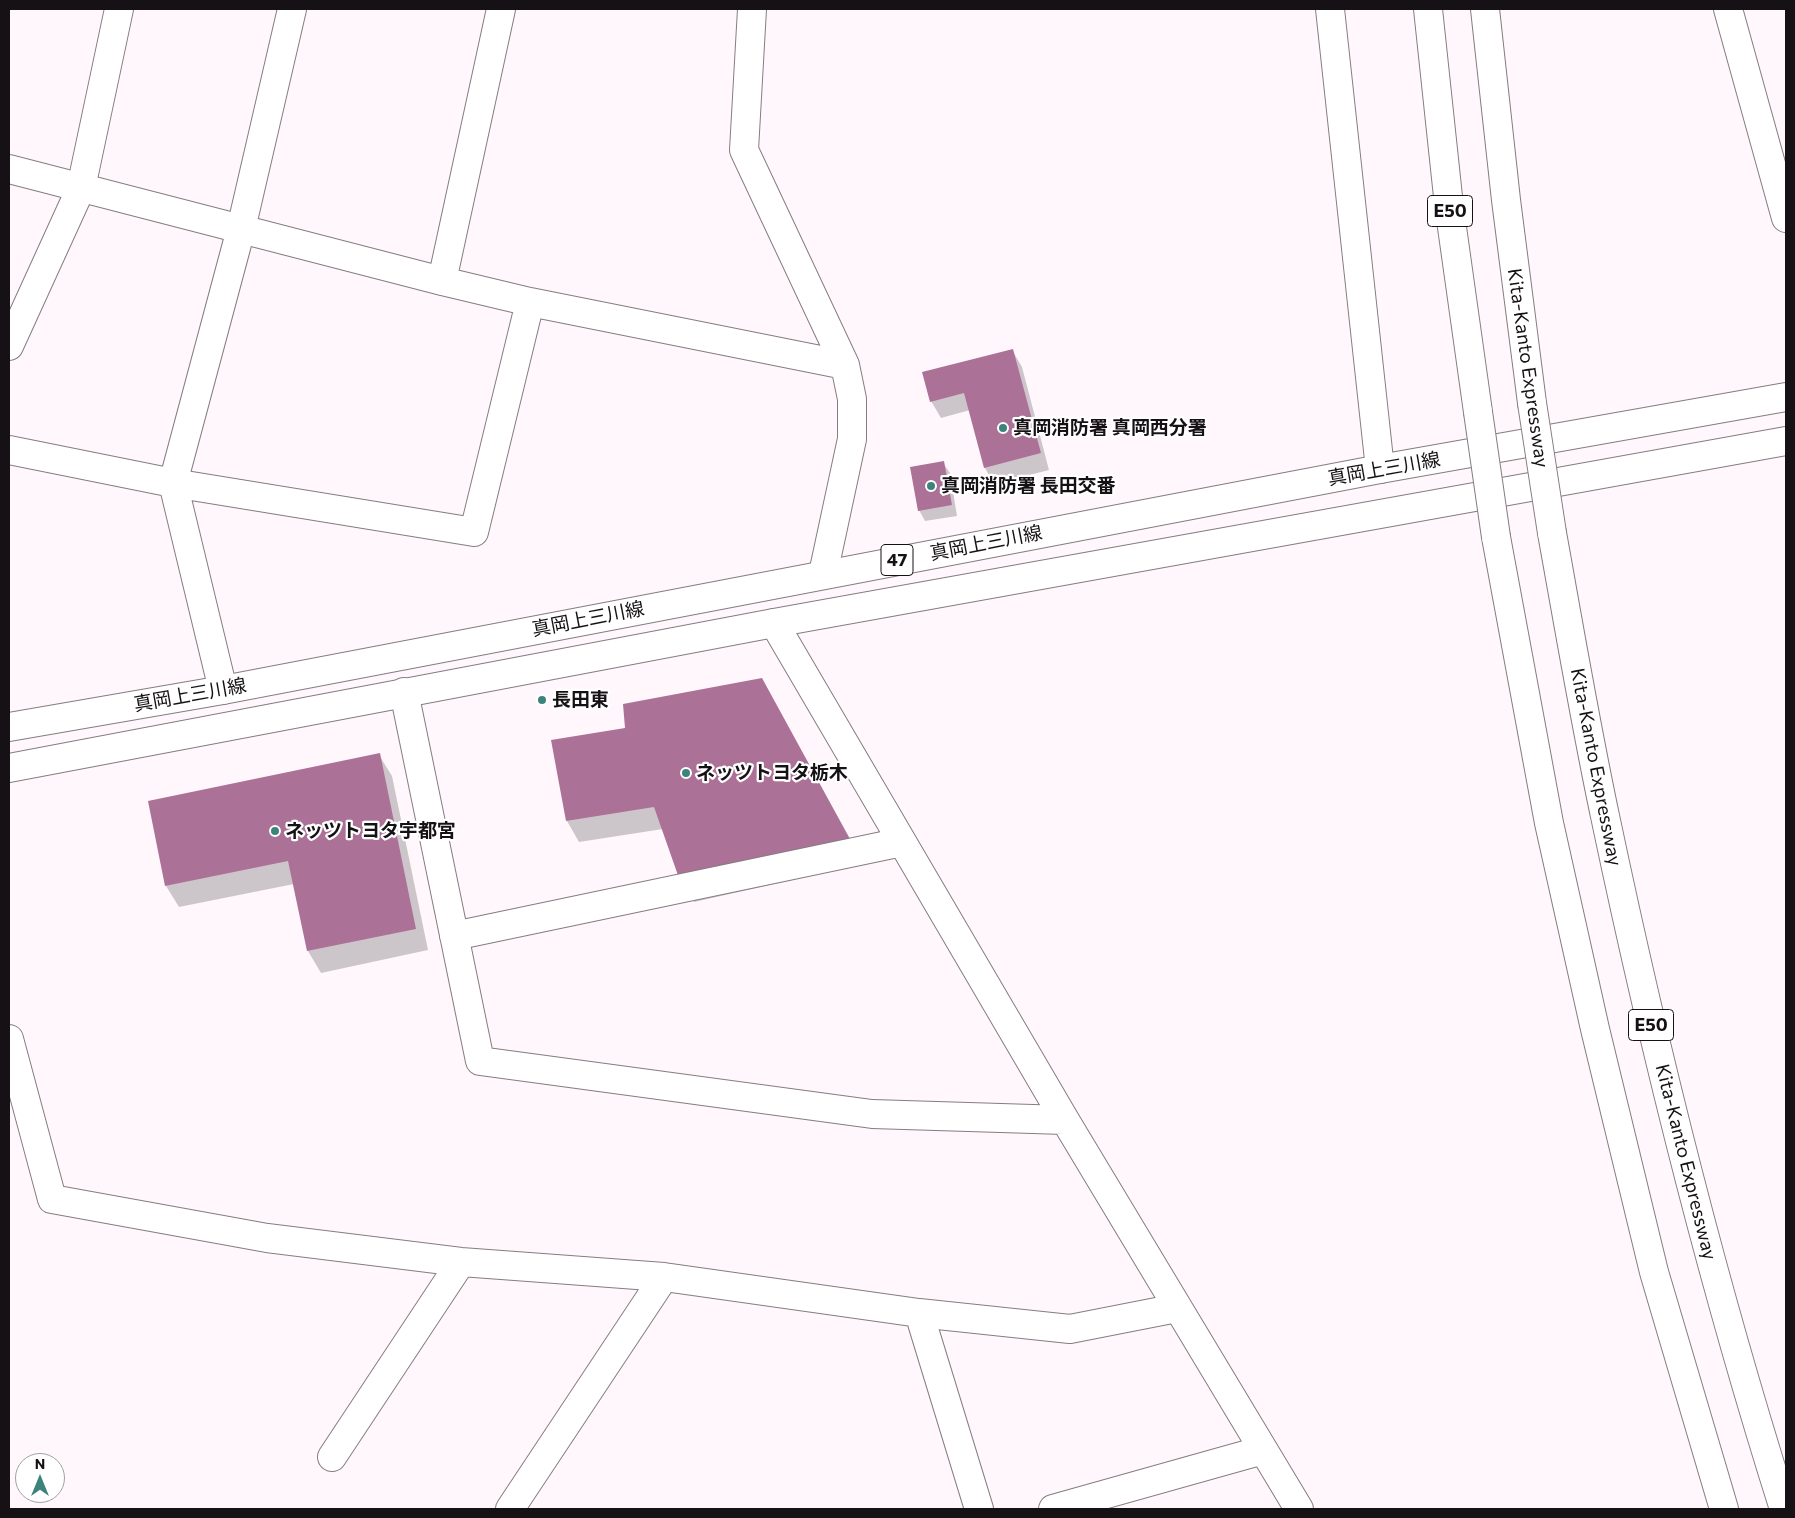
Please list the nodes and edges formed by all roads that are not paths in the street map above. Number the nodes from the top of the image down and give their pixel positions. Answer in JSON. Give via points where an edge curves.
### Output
{"nodes":[{"id":1,"x":119,"y":9,"type":"edge"},
{"id":2,"x":292,"y":9,"type":"edge"},
{"id":3,"x":501,"y":9,"type":"edge"},
{"id":4,"x":752,"y":9,"type":"edge"},
{"id":5,"x":1330,"y":9,"type":"edge"},
{"id":6,"x":1428,"y":9,"type":"edge"},
{"id":7,"x":1485,"y":9,"type":"edge"},
{"id":8,"x":1728,"y":9,"type":"edge"},
{"id":9,"x":9,"y":169,"type":"edge"},
{"id":10,"x":81,"y":188,"type":"junction"},
{"id":11,"x":1786,"y":218,"type":"edge"},
{"id":12,"x":241,"y":229,"type":"junction"},
{"id":13,"x":442,"y":281,"type":"junction"},
{"id":14,"x":530,"y":302,"type":"junction"},
{"id":15,"x":9,"y":346,"type":"edge"},
{"id":16,"x":845,"y":365,"type":"junction"},
{"id":17,"x":1786,"y":396,"type":"edge"},
{"id":18,"x":1786,"y":441,"type":"edge"},
{"id":19,"x":9,"y":450,"type":"edge"},
{"id":20,"x":1380,"y":469,"type":"junction"},
{"id":21,"x":173,"y":483,"type":"junction"},
{"id":22,"x":823,"y":574,"type":"junction"},
{"id":23,"x":774,"y":623,"type":"junction"},
{"id":24,"x":223,"y":690,"type":"junction"},
{"id":25,"x":404,"y":692,"type":"junction"},
{"id":26,"x":9,"y":727,"type":"edge"},
{"id":27,"x":9,"y":768,"type":"edge"},
{"id":28,"x":902,"y":842,"type":"junction"},
{"id":29,"x":454,"y":936,"type":"junction"},
{"id":30,"x":9,"y":1039,"type":"edge"},
{"id":31,"x":1065,"y":1120,"type":"junction"},
{"id":32,"x":461,"y":1262,"type":"junction"},
{"id":33,"x":664,"y":1277,"type":"junction"},
{"id":34,"x":1177,"y":1308,"type":"junction"},
{"id":35,"x":919,"y":1313,"type":"junction"},
{"id":36,"x":1263,"y":1450,"type":"junction"},
{"id":37,"x":332,"y":1457,"type":"dead end"},
{"id":38,"x":510,"y":1509,"type":"edge"},
{"id":39,"x":979,"y":1509,"type":"edge"},
{"id":40,"x":1053,"y":1509,"type":"edge"},
{"id":41,"x":1299,"y":1509,"type":"edge"},
{"id":42,"x":1724,"y":1509,"type":"edge"},
{"id":43,"x":1784,"y":1509,"type":"edge"}],
"edges":[{"from":1,"to":10,"type":"main road"},
{"from":2,"to":12,"type":"main road"},
{"from":3,"to":13,"type":"main road"},
{"from":4,"to":16,"type":"main road","via":[[744,150]]},
{"from":5,"to":20,"type":"main road"},
{"from":6,"to":42,"type":"main road","number":"E50","bridge":true,"via":[[1449,206],[1496,537],[1549,823],[1654,1272]]},
{"from":7,"to":43,"type":"main road","name":"Kita-Kanto Expressway","number":"E50","bridge":true,"via":[[1532,403],[1552,533],[1604,814],[1711,1265]]},
{"from":8,"to":11,"type":"main road"},
{"from":9,"to":10,"type":"main road"},
{"from":10,"to":12,"type":"main road"},
{"from":10,"to":15,"type":"main road"},
{"from":12,"to":13,"type":"main road"},
{"from":12,"to":21,"type":"main road"},
{"from":13,"to":14,"type":"main road"},
{"from":14,"to":16,"type":"main road"},
{"from":14,"to":21,"type":"main road","via":[[474,532]]},
{"from":16,"to":22,"type":"main road","via":[[852,399],[852,439]]},
{"from":17,"to":20,"type":"main road","name":"真岡上三川線","number":"47"},
{"from":18,"to":23,"type":"main road","name":"真岡上三川線","number":"47"},
{"from":19,"to":21,"type":"main road"},
{"from":20,"to":22,"type":"main road","name":"真岡上三川線","number":"47"},
{"from":21,"to":24,"type":"main road"},
{"from":22,"to":24,"type":"main road","name":"真岡上三川線","number":"47"},
{"from":23,"to":25,"type":"main road","name":"真岡上三川線","number":"47"},
{"from":23,"to":28,"type":"main road"},
{"from":24,"to":26,"type":"main road","name":"真岡上三川線","number":"47"},
{"from":25,"to":27,"type":"main road","name":"真岡上三川線","number":"47"},
{"from":25,"to":29,"type":"main road"},
{"from":28,"to":29,"type":"main road"},
{"from":28,"to":31,"type":"main road"},
{"from":29,"to":31,"type":"main road","via":[[480,1061],[872,1114]]},
{"from":30,"to":32,"type":"main road","via":[[52,1199],[267,1238]]},
{"from":31,"to":34,"type":"main road"},
{"from":32,"to":33,"type":"main road"},
{"from":32,"to":37,"type":"main road"},
{"from":33,"to":35,"type":"main road"},
{"from":33,"to":38,"type":"main road"},
{"from":34,"to":35,"type":"main road","via":[[1070,1329]]},
{"from":34,"to":36,"type":"main road"},
{"from":35,"to":39,"type":"main road"},
{"from":36,"to":40,"type":"main road"},
{"from":36,"to":41,"type":"main road"}]}
